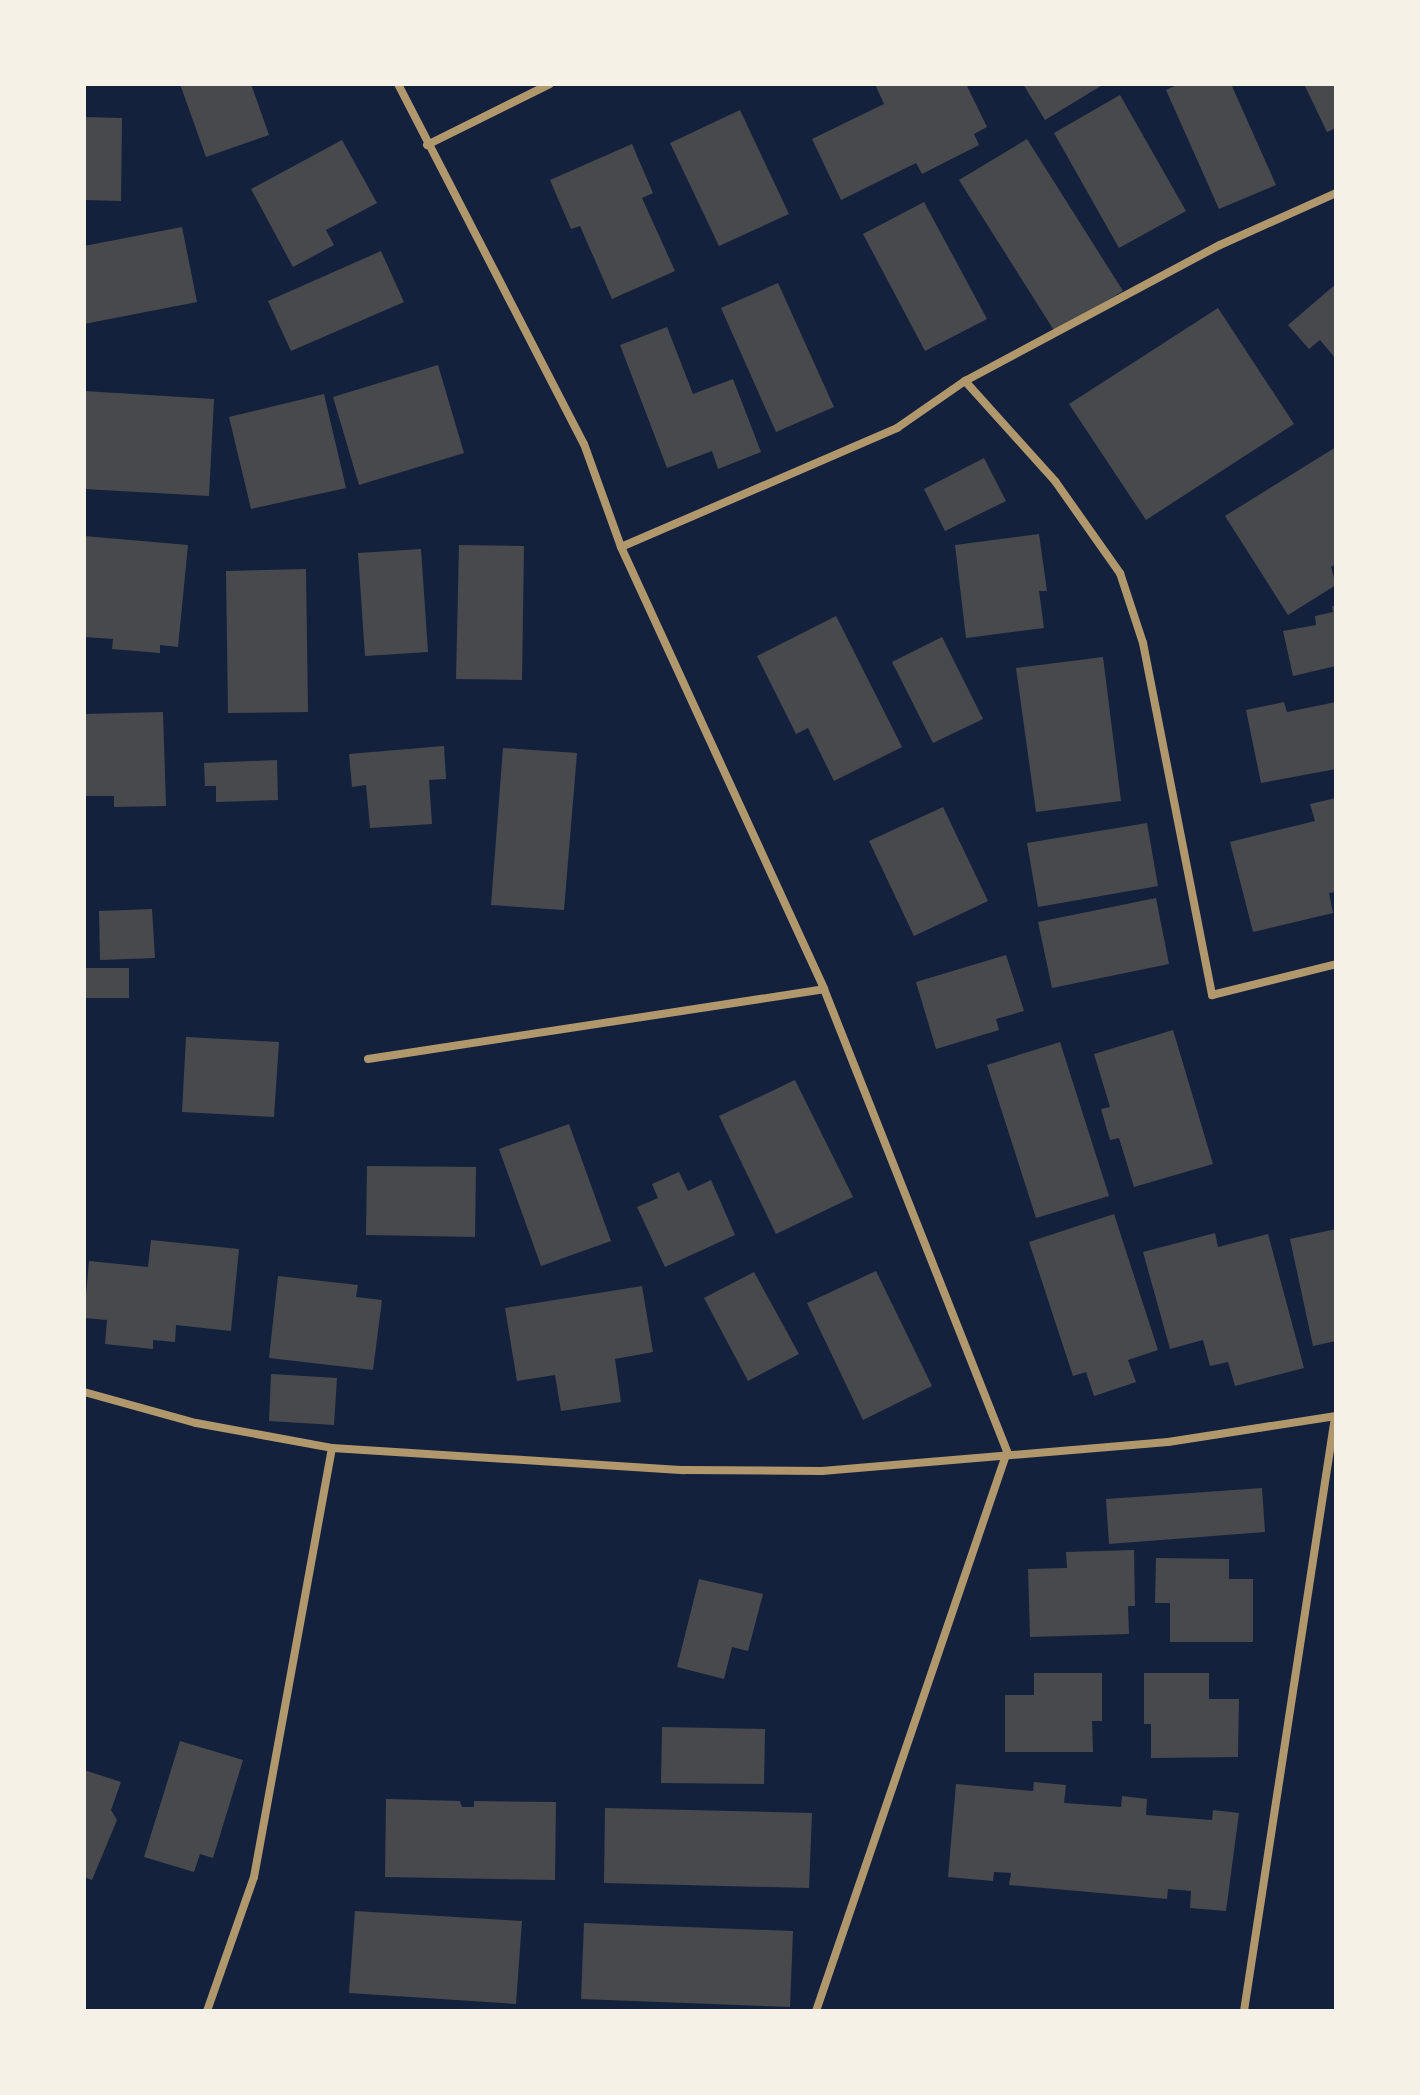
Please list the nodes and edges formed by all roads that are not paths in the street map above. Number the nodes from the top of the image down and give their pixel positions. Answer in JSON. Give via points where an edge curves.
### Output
{"nodes":[{"id":1,"x":398,"y":84,"type":"edge"},
{"id":2,"x":550,"y":84,"type":"edge"},
{"id":3,"x":427,"y":145,"type":"junction"},
{"id":4,"x":1336,"y":193,"type":"edge"},
{"id":5,"x":965,"y":381,"type":"junction"},
{"id":6,"x":621,"y":547,"type":"junction"},
{"id":7,"x":1336,"y":964,"type":"edge"},
{"id":8,"x":824,"y":989,"type":"junction"},
{"id":9,"x":368,"y":1059,"type":"dead end"},
{"id":10,"x":84,"y":1392,"type":"edge"},
{"id":11,"x":1335,"y":1416,"type":"edge"},
{"id":12,"x":332,"y":1448,"type":"junction"},
{"id":13,"x":1007,"y":1452,"type":"junction"},
{"id":14,"x":207,"y":2011,"type":"edge"},
{"id":15,"x":816,"y":2011,"type":"edge"},
{"id":16,"x":1244,"y":2011,"type":"edge"}],
"edges":[{"from":1,"to":3,"type":"street"},
{"from":2,"to":3,"type":"street"},
{"from":3,"to":6,"type":"street","via":[[584,444]]},
{"from":4,"to":5,"type":"street","via":[[1220,245]]},
{"from":5,"to":6,"type":"street","via":[[897,428]]},
{"from":5,"to":7,"type":"street","via":[[1055,481],[1120,573],[1143,643],[1212,995]]},
{"from":6,"to":8,"type":"street"},
{"from":8,"to":9,"type":"street"},
{"from":8,"to":13,"type":"street"},
{"from":10,"to":12,"type":"street","via":[[196,1423]]},
{"from":11,"to":13,"type":"street","via":[[1168,1442]]},
{"from":11,"to":16,"type":"street"},
{"from":12,"to":13,"type":"street","via":[[745,1471],[822,1471]]},
{"from":12,"to":14,"type":"street","via":[[254,1877]]},
{"from":13,"to":15,"type":"street"}]}
